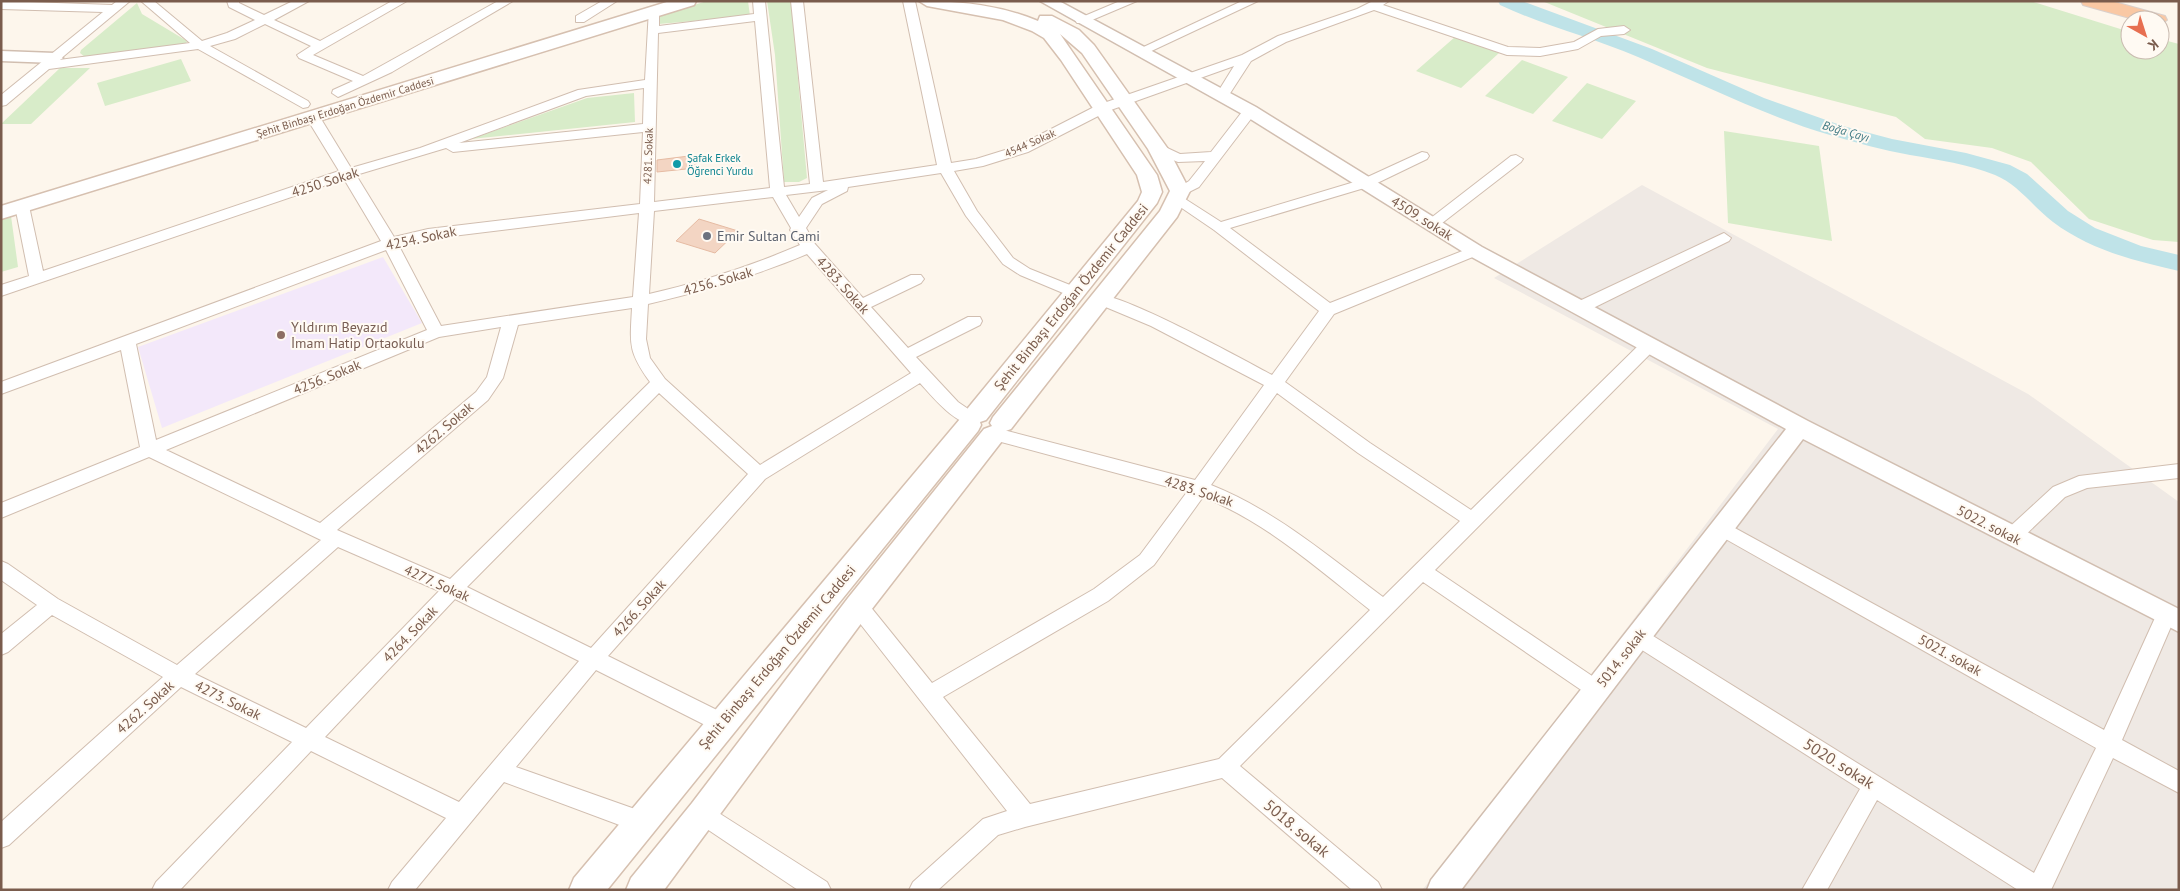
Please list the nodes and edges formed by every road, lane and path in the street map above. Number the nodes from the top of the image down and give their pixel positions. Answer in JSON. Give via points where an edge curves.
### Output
{"nodes":[{"id":1,"x":147,"y":1,"type":"edge"},
{"id":2,"x":233,"y":1,"type":"edge"},
{"id":3,"x":303,"y":1,"type":"edge"},
{"id":4,"x":401,"y":1,"type":"edge"},
{"id":5,"x":507,"y":1,"type":"edge"},
{"id":6,"x":611,"y":1,"type":"edge"},
{"id":7,"x":637,"y":1,"type":"edge"},
{"id":8,"x":688,"y":1,"type":"edge"},
{"id":9,"x":759,"y":1,"type":"edge"},
{"id":10,"x":797,"y":1,"type":"edge"},
{"id":11,"x":909,"y":1,"type":"edge"},
{"id":12,"x":927,"y":1,"type":"edge"},
{"id":13,"x":974,"y":1,"type":"edge"},
{"id":14,"x":1047,"y":1,"type":"edge"},
{"id":15,"x":1131,"y":1,"type":"edge"},
{"id":16,"x":1252,"y":1,"type":"edge"},
{"id":17,"x":2090,"y":1,"type":"edge"},
{"id":18,"x":2129,"y":1,"type":"edge"},
{"id":19,"x":1378,"y":4,"type":"edge"},
{"id":20,"x":1,"y":5,"type":"edge"},
{"id":21,"x":120,"y":5,"type":"edge"},
{"id":22,"x":2123,"y":10,"type":"edge"},
{"id":23,"x":2179,"y":15,"type":"edge"},
{"id":24,"x":760,"y":17,"type":"junction"},
{"id":25,"x":580,"y":19,"type":"junction"},
{"id":26,"x":1081,"y":20,"type":"junction"},
{"id":27,"x":264,"y":21,"type":"junction"},
{"id":28,"x":653,"y":21,"type":"junction"},
{"id":29,"x":1624,"y":30,"type":"dead end"},
{"id":30,"x":200,"y":45,"type":"junction"},
{"id":31,"x":319,"y":45,"type":"junction"},
{"id":32,"x":1142,"y":51,"type":"junction"},
{"id":33,"x":1,"y":56,"type":"edge"},
{"id":34,"x":1246,"y":58,"type":"junction"},
{"id":35,"x":50,"y":62,"type":"junction"},
{"id":36,"x":1188,"y":77,"type":"junction"},
{"id":37,"x":363,"y":81,"type":"junction"},
{"id":38,"x":650,"y":83,"type":"junction"},
{"id":39,"x":338,"y":93,"type":"junction"},
{"id":40,"x":1222,"y":95,"type":"junction"},
{"id":41,"x":1125,"y":100,"type":"junction"},
{"id":42,"x":1,"y":102,"type":"edge"},
{"id":43,"x":1103,"y":108,"type":"junction"},
{"id":44,"x":308,"y":110,"type":"junction"},
{"id":45,"x":1250,"y":112,"type":"junction"},
{"id":46,"x":649,"y":127,"type":"junction"},
{"id":47,"x":1158,"y":149,"type":"junction"},
{"id":48,"x":425,"y":151,"type":"junction"},
{"id":49,"x":1217,"y":156,"type":"junction"},
{"id":50,"x":1422,"y":156,"type":"dead end"},
{"id":51,"x":1516,"y":159,"type":"dead end"},
{"id":52,"x":945,"y":168,"type":"junction"},
{"id":53,"x":348,"y":173,"type":"junction"},
{"id":54,"x":864,"y":180,"type":"junction"},
{"id":55,"x":1366,"y":182,"type":"junction"},
{"id":56,"x":817,"y":187,"type":"junction"},
{"id":57,"x":777,"y":192,"type":"junction"},
{"id":58,"x":1,"y":196,"type":"edge"},
{"id":59,"x":1179,"y":196,"type":"junction"},
{"id":60,"x":22,"y":206,"type":"junction"},
{"id":61,"x":647,"y":207,"type":"junction"},
{"id":62,"x":1,"y":213,"type":"edge"},
{"id":63,"x":1432,"y":224,"type":"junction"},
{"id":64,"x":1219,"y":227,"type":"junction"},
{"id":65,"x":797,"y":230,"type":"junction"},
{"id":66,"x":1724,"y":238,"type":"dead end"},
{"id":67,"x":390,"y":243,"type":"junction"},
{"id":68,"x":809,"y":247,"type":"junction"},
{"id":69,"x":1475,"y":251,"type":"junction"},
{"id":70,"x":37,"y":279,"type":"junction"},
{"id":71,"x":916,"y":280,"type":"dead end"},
{"id":72,"x":1,"y":291,"type":"edge"},
{"id":73,"x":1075,"y":293,"type":"junction"},
{"id":74,"x":1102,"y":299,"type":"junction"},
{"id":75,"x":641,"y":301,"type":"junction"},
{"id":76,"x":861,"y":306,"type":"junction"},
{"id":77,"x":1579,"y":308,"type":"junction"},
{"id":78,"x":1328,"y":310,"type":"junction"},
{"id":79,"x":974,"y":321,"type":"dead end"},
{"id":80,"x":512,"y":322,"type":"junction"},
{"id":81,"x":436,"y":332,"type":"junction"},
{"id":82,"x":127,"y":341,"type":"junction"},
{"id":83,"x":1648,"y":346,"type":"junction"},
{"id":84,"x":907,"y":355,"type":"junction"},
{"id":85,"x":922,"y":374,"type":"junction"},
{"id":86,"x":659,"y":383,"type":"junction"},
{"id":87,"x":1274,"y":383,"type":"junction"},
{"id":88,"x":1,"y":388,"type":"edge"},
{"id":89,"x":987,"y":425,"type":"junction"},
{"id":90,"x":1800,"y":427,"type":"junction"},
{"id":91,"x":149,"y":450,"type":"junction"},
{"id":92,"x":2179,"y":471,"type":"edge"},
{"id":93,"x":759,"y":474,"type":"junction"},
{"id":94,"x":1199,"y":488,"type":"junction"},
{"id":95,"x":1,"y":511,"type":"edge"},
{"id":96,"x":1472,"y":520,"type":"junction"},
{"id":97,"x":1722,"y":528,"type":"junction"},
{"id":98,"x":329,"y":535,"type":"junction"},
{"id":99,"x":2011,"y":537,"type":"junction"},
{"id":100,"x":1,"y":569,"type":"edge"},
{"id":101,"x":1421,"y":571,"type":"junction"},
{"id":102,"x":453,"y":589,"type":"junction"},
{"id":103,"x":51,"y":605,"type":"junction"},
{"id":104,"x":858,"y":606,"type":"junction"},
{"id":105,"x":1384,"y":609,"type":"junction"},
{"id":106,"x":2173,"y":618,"type":"edge"},
{"id":107,"x":1638,"y":637,"type":"junction"},
{"id":108,"x":1,"y":646,"type":"edge"},
{"id":109,"x":594,"y":658,"type":"junction"},
{"id":110,"x":179,"y":676,"type":"junction"},
{"id":111,"x":1597,"y":690,"type":"junction"},
{"id":112,"x":929,"y":695,"type":"junction"},
{"id":113,"x":722,"y":723,"type":"junction"},
{"id":114,"x":309,"y":739,"type":"junction"},
{"id":115,"x":2109,"y":744,"type":"junction"},
{"id":116,"x":1225,"y":766,"type":"junction"},
{"id":117,"x":500,"y":771,"type":"junction"},
{"id":118,"x":2179,"y":783,"type":"edge"},
{"id":119,"x":1874,"y":785,"type":"junction"},
{"id":120,"x":703,"y":814,"type":"junction"},
{"id":121,"x":463,"y":815,"type":"junction"},
{"id":122,"x":1025,"y":816,"type":"junction"},
{"id":123,"x":641,"y":822,"type":"junction"},
{"id":124,"x":1,"y":837,"type":"edge"},
{"id":125,"x":2039,"y":889,"type":"edge"},
{"id":126,"x":164,"y":890,"type":"edge"},
{"id":127,"x":400,"y":890,"type":"edge"},
{"id":128,"x":586,"y":890,"type":"edge"},
{"id":129,"x":643,"y":890,"type":"edge"},
{"id":130,"x":818,"y":890,"type":"edge"},
{"id":131,"x":921,"y":890,"type":"edge"},
{"id":132,"x":1370,"y":890,"type":"edge"},
{"id":133,"x":1442,"y":890,"type":"edge"},
{"id":134,"x":1814,"y":890,"type":"edge"}],
"edges":[{"from":1,"to":30,"type":"street"},
{"from":2,"to":27,"type":"street","via":[[233,5]]},
{"from":3,"to":27,"type":"street"},
{"from":4,"to":31,"type":"street"},
{"from":5,"to":37,"type":"street"},
{"from":6,"to":25,"type":"street"},
{"from":7,"to":25,"type":"main road","name":"Şehit Binbaşı Erdoğan Özdemir Caddesi"},
{"from":8,"to":28,"type":"main road","name":"Şehit Binbaşı Erdoğan Özdemir Caddesi"},
{"from":9,"to":24,"type":"street","name":"4283. Sokak"},
{"from":10,"to":56,"type":"street"},
{"from":11,"to":52,"type":"street"},
{"from":12,"to":43,"type":"main road","name":"Şehit Binbaşı Erdoğan Özdemir Caddesi","via":[[984,11],[1048,33],[1058,42]]},
{"from":13,"to":41,"type":"main road","via":[[1034,15],[1073,34]]},
{"from":14,"to":26,"type":"street","name":"4509. sokak"},
{"from":15,"to":26,"type":"street"},
{"from":16,"to":32,"type":"street"},
{"from":17,"to":22,"type":"highway"},
{"from":18,"to":23,"type":"highway"},
{"from":19,"to":29,"type":"street","via":[[1514,52],[1540,52],[1578,45],[1594,36]]},
{"from":19,"to":34,"type":"street","name":"4544 Sokak","via":[[1282,39]]},
{"from":20,"to":21,"type":"street"},
{"from":21,"to":35,"type":"street"},
{"from":24,"to":28,"type":"street"},
{"from":24,"to":57,"type":"street","name":"4283. Sokak"},
{"from":25,"to":39,"type":"main road","name":"Şehit Binbaşı Erdoğan Özdemir Caddesi"},
{"from":26,"to":32,"type":"street","name":"4509. sokak"},
{"from":27,"to":30,"type":"street"},
{"from":27,"to":31,"type":"street"},
{"from":28,"to":38,"type":"street","name":"4281. Sokak"},
{"from":28,"to":44,"type":"main road","name":"Şehit Binbaşı Erdoğan Özdemir Caddesi"},
{"from":30,"to":35,"type":"street"},
{"from":30,"to":44,"type":"street"},
{"from":31,"to":37,"type":"street","via":[[304,55]]},
{"from":32,"to":36,"type":"street","name":"4509. sokak"},
{"from":33,"to":35,"type":"street"},
{"from":34,"to":36,"type":"street","name":"4544 Sokak"},
{"from":34,"to":40,"type":"street"},
{"from":35,"to":42,"type":"street"},
{"from":36,"to":40,"type":"street","name":"4509. sokak"},
{"from":36,"to":41,"type":"street","name":"4544 Sokak"},
{"from":37,"to":39,"type":"street"},
{"from":38,"to":46,"type":"street","name":"4281. Sokak"},
{"from":38,"to":48,"type":"street","name":"4250 Sokak","via":[[583,93]]},
{"from":39,"to":44,"type":"main road","name":"Şehit Binbaşı Erdoğan Özdemir Caddesi"},
{"from":40,"to":45,"type":"street","name":"4509. sokak"},
{"from":41,"to":43,"type":"street","name":"4544 Sokak"},
{"from":41,"to":47,"type":"main road"},
{"from":43,"to":52,"type":"street","name":"4544 Sokak","via":[[1023,149]]},
{"from":43,"to":73,"type":"main road","name":"Şehit Binbaşı Erdoğan Özdemir Caddesi","via":[[1147,175],[1152,192],[1147,203]]},
{"from":44,"to":53,"type":"street"},
{"from":44,"to":58,"type":"main road","name":"Şehit Binbaşı Erdoğan Özdemir Caddesi"},
{"from":44,"to":60,"type":"main road","name":"Şehit Binbaşı Erdoğan Özdemir Caddesi"},
{"from":45,"to":49,"type":"street"},
{"from":45,"to":55,"type":"street","name":"4509. sokak"},
{"from":46,"to":48,"type":"street"},
{"from":46,"to":61,"type":"street","name":"4281. Sokak"},
{"from":47,"to":49,"type":"street","via":[[1178,158]]},
{"from":47,"to":59,"type":"main road"},
{"from":48,"to":53,"type":"street","name":"4250 Sokak"},
{"from":49,"to":59,"type":"street","via":[[1194,184]]},
{"from":50,"to":55,"type":"street"},
{"from":51,"to":63,"type":"street"},
{"from":52,"to":54,"type":"street","name":"4544 Sokak"},
{"from":52,"to":73,"type":"street","via":[[971,213],[1008,261],[1032,276]]},
{"from":53,"to":67,"type":"street"},
{"from":53,"to":70,"type":"street","name":"4250 Sokak"},
{"from":54,"to":56,"type":"street","name":"4254. Sokak"},
{"from":54,"to":65,"type":"street","via":[[817,201]]},
{"from":55,"to":63,"type":"street","name":"4509. sokak"},
{"from":55,"to":64,"type":"street"},
{"from":56,"to":57,"type":"street","name":"4254. Sokak"},
{"from":57,"to":61,"type":"street","name":"4254. Sokak"},
{"from":57,"to":65,"type":"street","name":"4283. Sokak"},
{"from":59,"to":64,"type":"street"},
{"from":59,"to":74,"type":"main road","name":"Şehit Binbaşı Erdoğan Özdemir Caddesi"},
{"from":60,"to":62,"type":"main road","name":"Şehit Binbaşı Erdoğan Özdemir Caddesi"},
{"from":60,"to":70,"type":"street"},
{"from":61,"to":67,"type":"street","name":"4254. Sokak","via":[[428,234]]},
{"from":61,"to":75,"type":"street","name":"4281. Sokak"},
{"from":63,"to":69,"type":"street","name":"4509. sokak"},
{"from":64,"to":78,"type":"street"},
{"from":65,"to":68,"type":"street","name":"4283. Sokak"},
{"from":66,"to":77,"type":"street"},
{"from":67,"to":81,"type":"street"},
{"from":67,"to":82,"type":"street","name":"4254. Sokak"},
{"from":68,"to":75,"type":"street","name":"4256. Sokak","via":[[750,272]]},
{"from":68,"to":76,"type":"street","name":"4283. Sokak"},
{"from":69,"to":77,"type":"street","name":"4509. sokak"},
{"from":69,"to":78,"type":"street"},
{"from":70,"to":72,"type":"street","name":"4250 Sokak"},
{"from":71,"to":76,"type":"street"},
{"from":73,"to":89,"type":"main road","name":"Şehit Binbaşı Erdoğan Özdemir Caddesi"},
{"from":74,"to":87,"type":"street","via":[[1157,322]]},
{"from":74,"to":89,"type":"main road","name":"Şehit Binbaşı Erdoğan Özdemir Caddesi"},
{"from":75,"to":80,"type":"street","name":"4256. Sokak"},
{"from":75,"to":86,"type":"street","name":"4281. Sokak","via":[[638,339],[642,359]]},
{"from":76,"to":84,"type":"street","name":"4283. Sokak"},
{"from":77,"to":83,"type":"street","name":"4509. sokak"},
{"from":78,"to":87,"type":"street"},
{"from":79,"to":84,"type":"street"},
{"from":80,"to":81,"type":"street","name":"4256. Sokak"},
{"from":80,"to":98,"type":"street","name":"4262. Sokak","via":[[495,378],[482,396]]},
{"from":81,"to":91,"type":"street","name":"4256. Sokak"},
{"from":82,"to":88,"type":"street","name":"4254. Sokak"},
{"from":82,"to":91,"type":"street"},
{"from":83,"to":90,"type":"street","name":"4509. sokak"},
{"from":83,"to":96,"type":"street"},
{"from":84,"to":85,"type":"street","name":"4283. Sokak"},
{"from":85,"to":89,"type":"street","name":"4283. Sokak","via":[[952,406]]},
{"from":85,"to":93,"type":"street","name":"4266. Sokak"},
{"from":86,"to":93,"type":"street","name":"4281. Sokak"},
{"from":86,"to":102,"type":"street","name":"4264. Sokak"},
{"from":87,"to":94,"type":"street"},
{"from":87,"to":96,"type":"street"},
{"from":89,"to":94,"type":"street","name":"4283. Sokak","via":[[1044,448]]},
{"from":89,"to":104,"type":"main road","name":"Şehit Binbaşı Erdoğan Özdemir Caddesi"},
{"from":89,"to":113,"type":"main road","name":"Şehit Binbaşı Erdoğan Özdemir Caddesi"},
{"from":90,"to":97,"type":"street","name":"5014. sokak"},
{"from":90,"to":99,"type":"street","name":"5022. sokak"},
{"from":91,"to":95,"type":"street","name":"4256. Sokak"},
{"from":91,"to":98,"type":"street","name":"4277. Sokak"},
{"from":92,"to":99,"type":"street","via":[[2085,482],[2068,488],[2059,492]]},
{"from":93,"to":109,"type":"street","name":"4266. Sokak"},
{"from":94,"to":105,"type":"street","name":"4283. Sokak","via":[[1253,511]]},
{"from":94,"to":112,"type":"street","via":[[1147,560],[1101,595]]},
{"from":96,"to":101,"type":"street"},
{"from":97,"to":107,"type":"street","name":"5014. sokak"},
{"from":97,"to":115,"type":"street","name":"5021. sokak"},
{"from":98,"to":102,"type":"street","name":"4277. Sokak"},
{"from":98,"to":110,"type":"street","name":"4262. Sokak"},
{"from":99,"to":106,"type":"street","name":"5022. sokak"},
{"from":100,"to":103,"type":"street","name":"4273. Sokak"},
{"from":101,"to":105,"type":"street"},
{"from":101,"to":111,"type":"street"},
{"from":102,"to":109,"type":"street","name":"4277. Sokak"},
{"from":102,"to":114,"type":"street","name":"4264. Sokak"},
{"from":103,"to":108,"type":"street"},
{"from":103,"to":110,"type":"street","name":"4273. Sokak"},
{"from":104,"to":112,"type":"street"},
{"from":104,"to":120,"type":"main road","name":"Şehit Binbaşı Erdoğan Özdemir Caddesi"},
{"from":105,"to":116,"type":"street"},
{"from":106,"to":115,"type":"street"},
{"from":107,"to":111,"type":"street","name":"5014. sokak"},
{"from":107,"to":119,"type":"street","name":"5020. sokak"},
{"from":109,"to":113,"type":"street","name":"4277. Sokak"},
{"from":109,"to":117,"type":"street","name":"4266. Sokak"},
{"from":110,"to":114,"type":"street","name":"4273. Sokak"},
{"from":110,"to":124,"type":"street","name":"4262. Sokak"},
{"from":111,"to":133,"type":"street","name":"5014. sokak"},
{"from":112,"to":122,"type":"street"},
{"from":113,"to":123,"type":"main road","name":"Şehit Binbaşı Erdoğan Özdemir Caddesi"},
{"from":114,"to":121,"type":"street","name":"4273. Sokak"},
{"from":114,"to":126,"type":"street","name":"4264. Sokak"},
{"from":115,"to":118,"type":"street","name":"5021. sokak"},
{"from":115,"to":125,"type":"street"},
{"from":116,"to":122,"type":"street"},
{"from":116,"to":132,"type":"street","name":"5018. sokak"},
{"from":117,"to":121,"type":"street","name":"4266. Sokak"},
{"from":117,"to":123,"type":"street"},
{"from":119,"to":125,"type":"street","name":"5020. sokak"},
{"from":119,"to":134,"type":"street"},
{"from":120,"to":129,"type":"main road","name":"Şehit Binbaşı Erdoğan Özdemir Caddesi"},
{"from":120,"to":130,"type":"street"},
{"from":121,"to":127,"type":"street","name":"4266. Sokak"},
{"from":122,"to":131,"type":"street","via":[[991,827]]},
{"from":123,"to":128,"type":"main road","name":"Şehit Binbaşı Erdoğan Özdemir Caddesi"}]}
